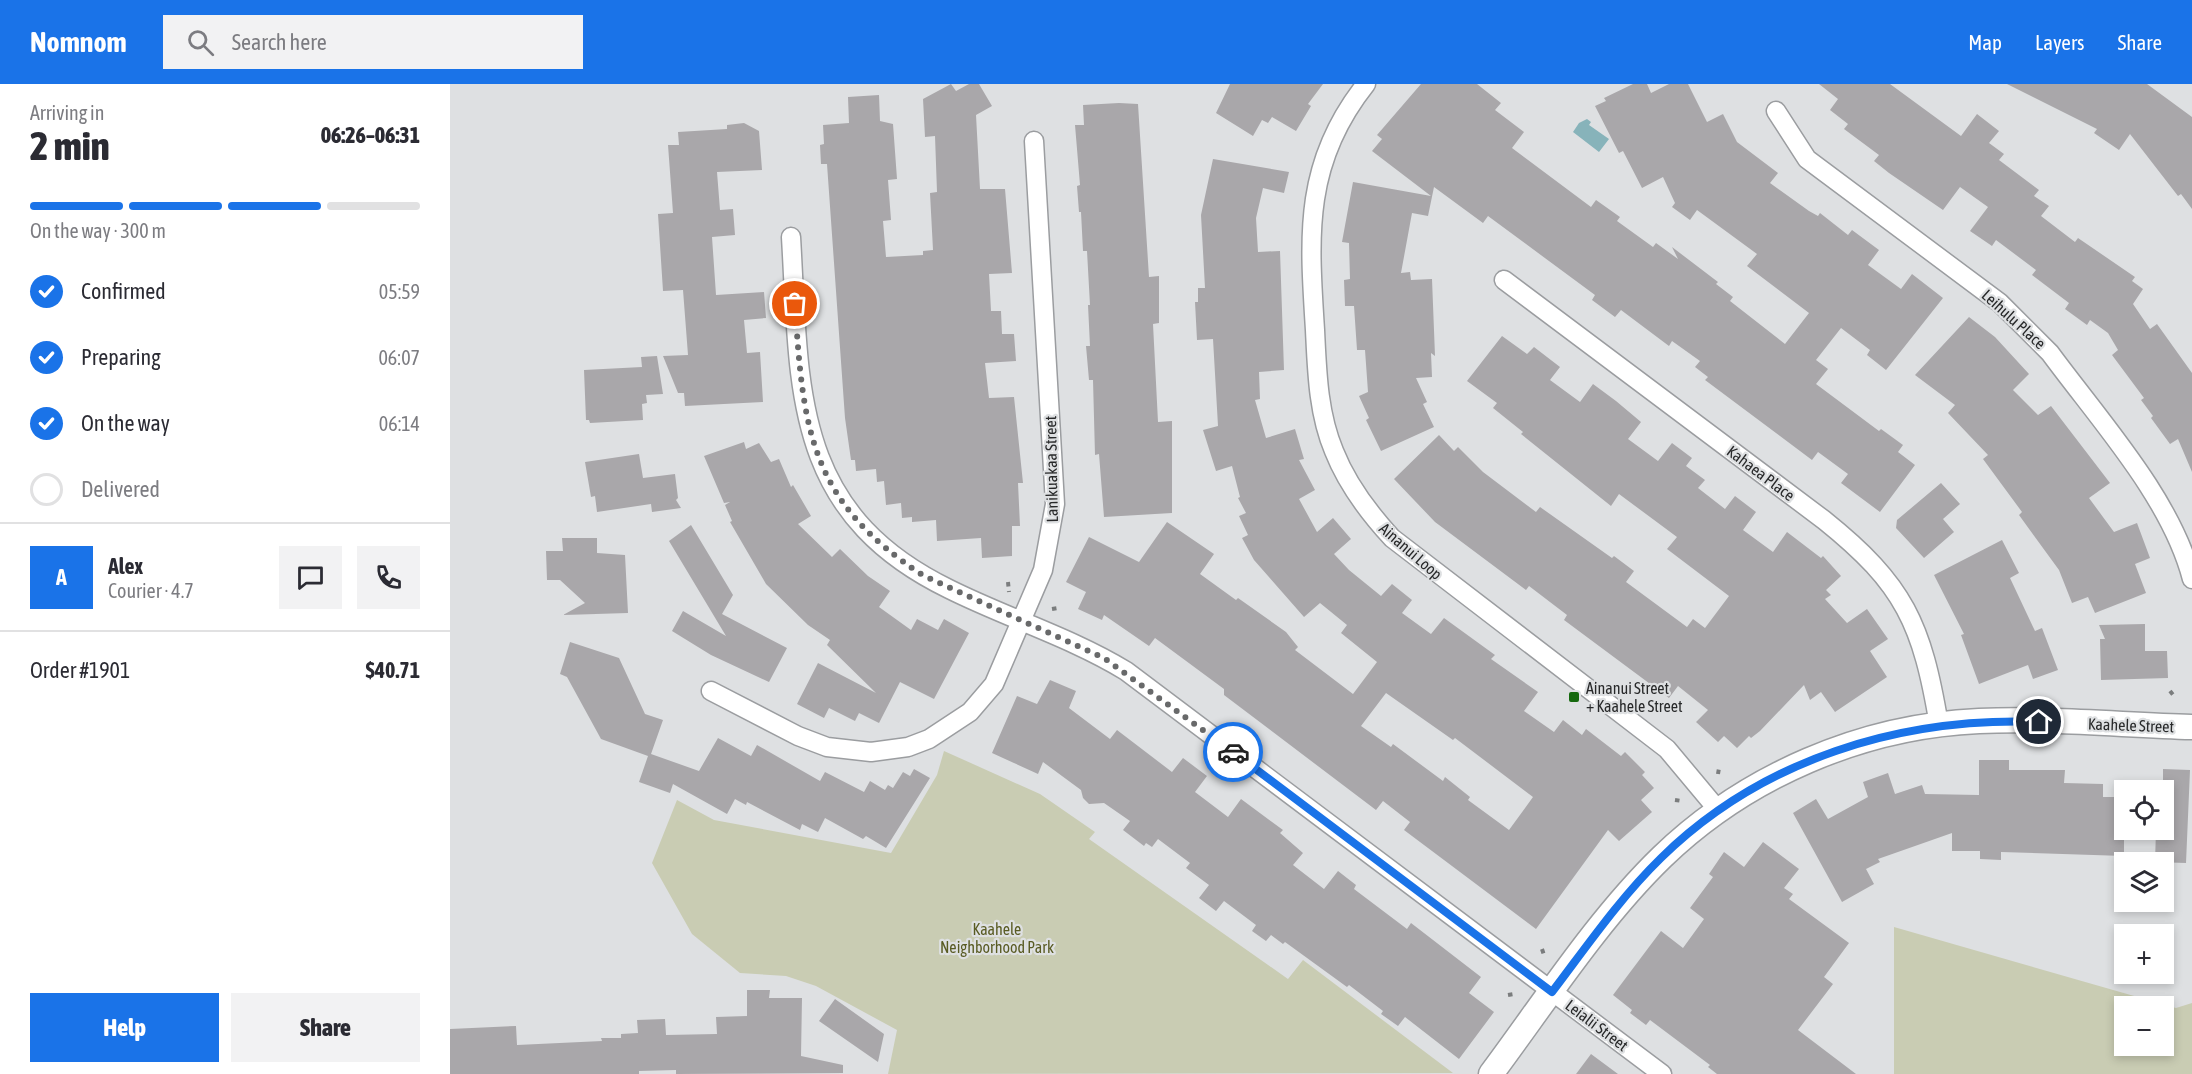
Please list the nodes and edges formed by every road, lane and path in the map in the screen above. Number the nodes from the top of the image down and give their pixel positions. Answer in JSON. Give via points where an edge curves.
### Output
{"nodes":[{"id":1,"x":1366,"y":84,"type":"edge"},
{"id":2,"x":1776,"y":111,"type":"dead end"},
{"id":3,"x":1034,"y":141,"type":"dead end"},
{"id":4,"x":791,"y":237,"type":"dead end"},
{"id":5,"x":1504,"y":280,"type":"dead end"},
{"id":6,"x":2192,"y":579,"type":"edge"},
{"id":7,"x":1008,"y":582,"type":"dead end"},
{"id":8,"x":1009,"y":592,"type":"dead end"},
{"id":9,"x":1058,"y":608,"type":"dead end"},
{"id":10,"x":1052,"y":609,"type":"dead end"},
{"id":11,"x":1022,"y":621,"type":"junction"},
{"id":12,"x":711,"y":691,"type":"dead end"},
{"id":13,"x":2170,"y":691,"type":"dead end"},
{"id":14,"x":2174,"y":696,"type":"dead end"},
{"id":15,"x":1939,"y":725,"type":"junction"},
{"id":16,"x":2192,"y":727,"type":"edge"},
{"id":17,"x":1719,"y":768,"type":"dead end"},
{"id":18,"x":1718,"y":774,"type":"dead end"},
{"id":19,"x":1675,"y":800,"type":"dead end"},
{"id":20,"x":1682,"y":801,"type":"dead end"},
{"id":21,"x":1718,"y":810,"type":"junction"},
{"id":22,"x":1542,"y":949,"type":"dead end"},
{"id":23,"x":1544,"y":955,"type":"dead end"},
{"id":24,"x":1552,"y":992,"type":"junction"},
{"id":25,"x":1514,"y":994,"type":"dead end"},
{"id":26,"x":1508,"y":995,"type":"dead end"},
{"id":27,"x":1491,"y":1074,"type":"edge"},
{"id":28,"x":1662,"y":1074,"type":"edge"}],
"edges":[{"from":1,"to":21,"type":"street","name":"Ainanui Loop","via":[[1330,144],[1316,188],[1311,224],[1319,392],[1338,461],[1357,495],[1392,538],[1659,742],[1680,761]]},
{"from":2,"to":6,"type":"street","name":"Leihulu Place","via":[[1807,159],[2000,303],[2033,333],[2159,501],[2179,538]]},
{"from":3,"to":11,"type":"street","name":"Lanikuakaa Street","via":[[1055,504],[1043,570]]},
{"from":4,"to":11,"type":"street","name":"Leialii Street","via":[[801,392],[812,441],[833,487],[867,532],[900,561],[950,590]]},
{"from":5,"to":15,"type":"street","name":"Kahaea Place","via":[[1824,520],[1874,562],[1919,635]]},
{"from":7,"to":8,"type":"path"},
{"from":9,"to":10,"type":"path"},
{"from":11,"to":12,"type":"street","name":"Lanikuakaa Street","via":[[1003,667],[982,699],[952,726],[908,747],[871,752],[827,747]]},
{"from":11,"to":24,"type":"street","name":"Leialii Street","via":[[1126,671]]},
{"from":13,"to":14,"type":"path"},
{"from":15,"to":16,"type":"street","name":"Kaahele Street","via":[[2018,721]]},
{"from":15,"to":21,"type":"street","name":"Kaahele Street","via":[[1879,736],[1834,750]]},
{"from":17,"to":18,"type":"path"},
{"from":19,"to":20,"type":"path"},
{"from":21,"to":24,"type":"street","name":"Kaahele Street","via":[[1661,858],[1636,885]]},
{"from":22,"to":23,"type":"path"},
{"from":24,"to":27,"type":"street","name":"Kaahele Street"},
{"from":24,"to":28,"type":"street","name":"Leialii Street"},
{"from":25,"to":26,"type":"path"}]}
